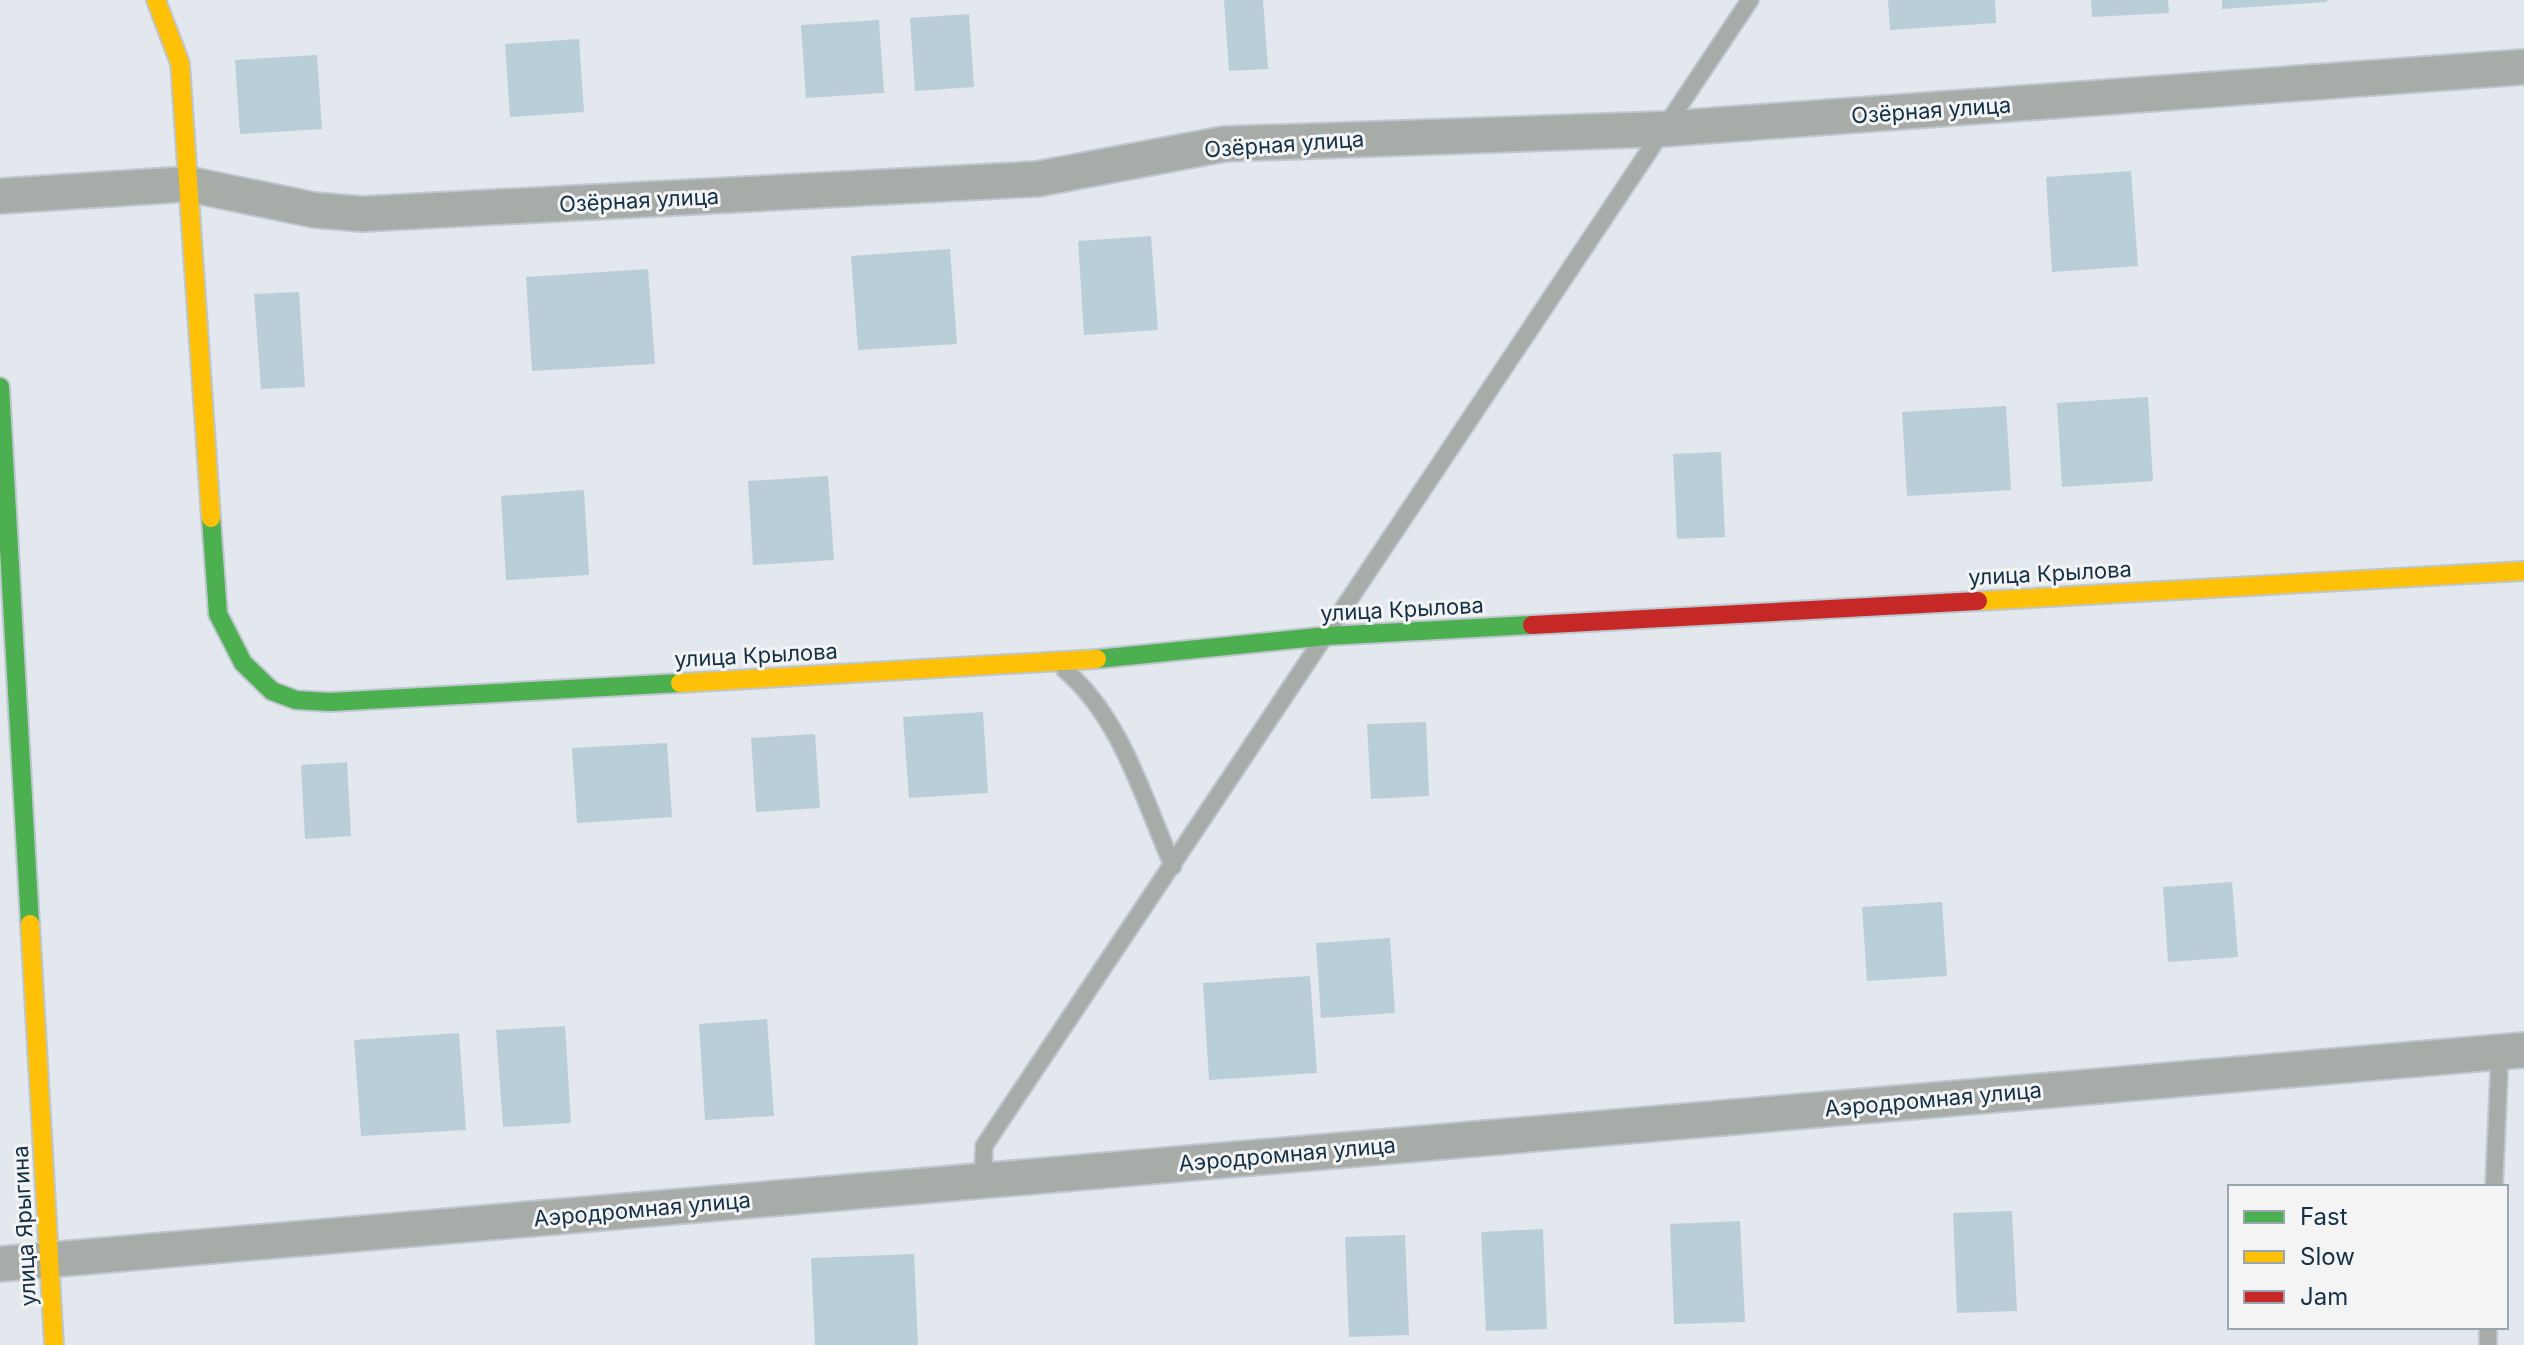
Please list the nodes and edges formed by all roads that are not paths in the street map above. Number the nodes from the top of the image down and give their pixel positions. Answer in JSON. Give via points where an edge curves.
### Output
{"nodes":[{"id":1,"x":156,"y":0,"type":"edge"},
{"id":2,"x":1750,"y":0,"type":"edge"},
{"id":3,"x":2524,"y":67,"type":"edge"},
{"id":4,"x":1663,"y":129,"type":"junction"},
{"id":5,"x":188,"y":184,"type":"junction"},
{"id":6,"x":0,"y":196,"type":"edge"},
{"id":7,"x":0,"y":387,"type":"edge"},
{"id":8,"x":2524,"y":571,"type":"edge"},
{"id":9,"x":1327,"y":636,"type":"junction"},
{"id":10,"x":1057,"y":663,"type":"junction"},
{"id":11,"x":0,"y":739,"type":"edge"},
{"id":12,"x":21,"y":741,"type":"junction"},
{"id":13,"x":1173,"y":866,"type":"junction"},
{"id":14,"x":2512,"y":1050,"type":"edge"},
{"id":15,"x":983,"y":1181,"type":"junction"},
{"id":16,"x":2494,"y":1185,"type":"edge"},
{"id":17,"x":50,"y":1259,"type":"junction"},
{"id":18,"x":0,"y":1264,"type":"edge"},
{"id":19,"x":54,"y":1345,"type":"edge"}],
"edges":[{"from":1,"to":5,"type":"street","via":[[180,63]]},
{"from":2,"to":4,"type":"lane"},
{"from":3,"to":4,"type":"street","name":"Озёрная улица"},
{"from":4,"to":5,"type":"street","name":"Озёрная улица","via":[[1224,144],[1037,179],[362,214],[314,210]]},
{"from":4,"to":9,"type":"lane"},
{"from":5,"to":6,"type":"street","name":"Озёрная улица"},
{"from":5,"to":10,"type":"street","name":"улица Крылова","via":[[218,614],[235,652],[257,681],[285,698],[330,702]]},
{"from":7,"to":12,"type":"street","name":"улица Ярыгина"},
{"from":8,"to":9,"type":"street","name":"улица Крылова"},
{"from":9,"to":10,"type":"street","name":"улица Крылова"},
{"from":9,"to":13,"type":"lane"},
{"from":10,"to":13,"type":"lane","via":[[1106,714]]},
{"from":11,"to":12,"type":"lane"},
{"from":12,"to":17,"type":"street","name":"улица Ярыгина"},
{"from":13,"to":15,"type":"lane","via":[[984,1146]]},
{"from":14,"to":15,"type":"street","name":"Аэродромная улица"},
{"from":14,"to":16,"type":"lane"},
{"from":15,"to":17,"type":"street","name":"Аэродромная улица"},
{"from":17,"to":18,"type":"street","name":"Аэродромная улица"},
{"from":17,"to":19,"type":"street","name":"улица Ярыгина"}]}
